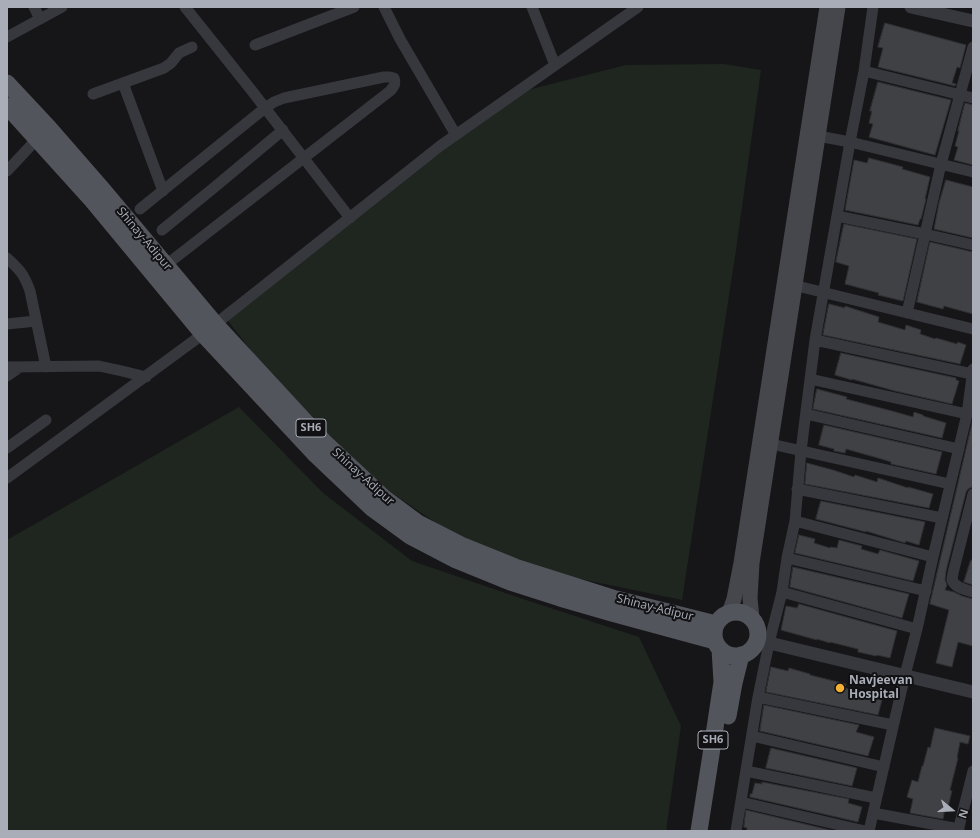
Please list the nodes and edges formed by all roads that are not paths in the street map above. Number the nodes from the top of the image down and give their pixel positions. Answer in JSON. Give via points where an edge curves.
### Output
{"nodes":[{"id":1,"x":34,"y":7,"type":"edge"},
{"id":2,"x":62,"y":7,"type":"edge"},
{"id":3,"x":185,"y":7,"type":"edge"},
{"id":4,"x":354,"y":7,"type":"edge"},
{"id":5,"x":384,"y":7,"type":"edge"},
{"id":6,"x":532,"y":7,"type":"edge"},
{"id":7,"x":638,"y":7,"type":"edge"},
{"id":8,"x":827,"y":7,"type":"edge"},
{"id":9,"x":838,"y":7,"type":"edge"},
{"id":10,"x":873,"y":7,"type":"edge"},
{"id":11,"x":911,"y":7,"type":"edge"},
{"id":12,"x":40,"y":19,"type":"junction"},
{"id":13,"x":973,"y":21,"type":"edge"},
{"id":14,"x":7,"y":37,"type":"edge"},
{"id":15,"x":255,"y":45,"type":"dead end"},
{"id":16,"x":192,"y":47,"type":"dead end"},
{"id":17,"x":973,"y":47,"type":"edge"},
{"id":18,"x":555,"y":65,"type":"junction"},
{"id":19,"x":864,"y":71,"type":"junction"},
{"id":20,"x":123,"y":83,"type":"junction"},
{"id":21,"x":7,"y":84,"type":"edge"},
{"id":22,"x":93,"y":94,"type":"dead end"},
{"id":23,"x":960,"y":94,"type":"junction"},
{"id":24,"x":973,"y":98,"type":"edge"},
{"id":25,"x":265,"y":108,"type":"junction"},
{"id":26,"x":8,"y":110,"type":"edge"},
{"id":27,"x":283,"y":130,"type":"junction"},
{"id":28,"x":456,"y":135,"type":"junction"},
{"id":29,"x":818,"y":136,"type":"junction"},
{"id":30,"x":37,"y":139,"type":"junction"},
{"id":31,"x":850,"y":142,"type":"junction"},
{"id":32,"x":304,"y":158,"type":"junction"},
{"id":33,"x":941,"y":164,"type":"junction"},
{"id":34,"x":7,"y":171,"type":"edge"},
{"id":35,"x":973,"y":172,"type":"edge"},
{"id":36,"x":163,"y":191,"type":"junction"},
{"id":37,"x":140,"y":209,"type":"dead end"},
{"id":38,"x":837,"y":216,"type":"junction"},
{"id":39,"x":350,"y":218,"type":"junction"},
{"id":40,"x":162,"y":230,"type":"dead end"},
{"id":41,"x":925,"y":234,"type":"junction"},
{"id":42,"x":973,"y":245,"type":"edge"},
{"id":43,"x":7,"y":258,"type":"edge"},
{"id":44,"x":166,"y":266,"type":"junction"},
{"id":45,"x":790,"y":284,"type":"junction"},
{"id":46,"x":823,"y":292,"type":"junction"},
{"id":47,"x":907,"y":313,"type":"junction"},
{"id":48,"x":36,"y":321,"type":"junction"},
{"id":49,"x":7,"y":324,"type":"edge"},
{"id":50,"x":209,"y":330,"type":"junction"},
{"id":51,"x":973,"y":330,"type":"edge"},
{"id":52,"x":815,"y":340,"type":"junction"},
{"id":53,"x":20,"y":366,"type":"junction"},
{"id":54,"x":7,"y":367,"type":"edge"},
{"id":55,"x":46,"y":367,"type":"junction"},
{"id":56,"x":973,"y":371,"type":"edge"},
{"id":57,"x":7,"y":376,"type":"edge"},
{"id":58,"x":146,"y":377,"type":"junction"},
{"id":59,"x":810,"y":379,"type":"junction"},
{"id":60,"x":806,"y":414,"type":"junction"},
{"id":61,"x":967,"y":414,"type":"junction"},
{"id":62,"x":46,"y":420,"type":"dead end"},
{"id":63,"x":771,"y":444,"type":"junction"},
{"id":64,"x":7,"y":448,"type":"edge"},
{"id":65,"x":959,"y":449,"type":"junction"},
{"id":66,"x":801,"y":451,"type":"junction"},
{"id":67,"x":7,"y":478,"type":"edge"},
{"id":68,"x":950,"y":484,"type":"junction"},
{"id":69,"x":797,"y":489,"type":"junction"},
{"id":70,"x":973,"y":494,"type":"edge"},
{"id":71,"x":942,"y":518,"type":"junction"},
{"id":72,"x":795,"y":521,"type":"junction"},
{"id":73,"x":933,"y":557,"type":"junction"},
{"id":74,"x":787,"y":558,"type":"junction"},
{"id":75,"x":926,"y":591,"type":"junction"},
{"id":76,"x":782,"y":592,"type":"junction"},
{"id":77,"x":973,"y":592,"type":"edge"},
{"id":78,"x":729,"y":613,"type":"junction"},
{"id":79,"x":752,"y":619,"type":"junction"},
{"id":80,"x":716,"y":624,"type":"junction"},
{"id":81,"x":917,"y":629,"type":"junction"},
{"id":82,"x":763,"y":642,"type":"junction"},
{"id":83,"x":718,"y":645,"type":"junction"},
{"id":84,"x":741,"y":655,"type":"junction"},
{"id":85,"x":905,"y":675,"type":"junction"},
{"id":86,"x":973,"y":692,"type":"edge"},
{"id":87,"x":758,"y":697,"type":"junction"},
{"id":88,"x":893,"y":725,"type":"junction"},
{"id":89,"x":752,"y":736,"type":"junction"},
{"id":90,"x":884,"y":767,"type":"junction"},
{"id":91,"x":746,"y":771,"type":"junction"},
{"id":92,"x":973,"y":771,"type":"edge"},
{"id":93,"x":876,"y":798,"type":"junction"},
{"id":94,"x":741,"y":802,"type":"junction"},
{"id":95,"x":873,"y":813,"type":"junction"},
{"id":96,"x":959,"y":830,"type":"edge"},
{"id":97,"x":699,"y":831,"type":"edge"},
{"id":98,"x":710,"y":831,"type":"edge"},
{"id":99,"x":736,"y":831,"type":"edge"},
{"id":100,"x":865,"y":831,"type":"edge"},
{"id":101,"x":869,"y":831,"type":"edge"}],
"edges":[{"from":1,"to":12,"type":"street"},
{"from":2,"to":12,"type":"street"},
{"from":3,"to":25,"type":"street"},
{"from":4,"to":15,"type":"street"},
{"from":5,"to":28,"type":"street"},
{"from":6,"to":18,"type":"street"},
{"from":7,"to":18,"type":"street"},
{"from":8,"to":45,"type":"main road"},
{"from":9,"to":29,"type":"main road"},
{"from":10,"to":19,"type":"street"},
{"from":11,"to":13,"type":"street"},
{"from":12,"to":14,"type":"street"},
{"from":16,"to":20,"type":"street","via":[[179,53],[164,68]]},
{"from":17,"to":23,"type":"street"},
{"from":18,"to":28,"type":"street"},
{"from":19,"to":23,"type":"street"},
{"from":19,"to":31,"type":"street"},
{"from":20,"to":22,"type":"street"},
{"from":20,"to":36,"type":"street"},
{"from":21,"to":44,"type":"main road","name":"Shinay-Adipur","number":"SH6","via":[[49,128]]},
{"from":23,"to":24,"type":"street"},
{"from":23,"to":33,"type":"street"},
{"from":25,"to":27,"type":"street"},
{"from":25,"to":32,"type":"street","via":[[284,98],[384,77],[394,78],[394,87],[390,91]]},
{"from":25,"to":36,"type":"street"},
{"from":26,"to":30,"type":"main road","name":"Shinay-Adipur","number":"SH6"},
{"from":27,"to":32,"type":"street"},
{"from":27,"to":40,"type":"street"},
{"from":28,"to":39,"type":"street"},
{"from":29,"to":31,"type":"street"},
{"from":29,"to":45,"type":"main road"},
{"from":30,"to":34,"type":"street"},
{"from":30,"to":50,"type":"main road","name":"Shinay-Adipur","number":"SH6"},
{"from":31,"to":33,"type":"street"},
{"from":31,"to":38,"type":"street"},
{"from":32,"to":39,"type":"street"},
{"from":32,"to":44,"type":"street"},
{"from":33,"to":35,"type":"street"},
{"from":33,"to":41,"type":"street"},
{"from":36,"to":37,"type":"street"},
{"from":38,"to":41,"type":"street"},
{"from":38,"to":46,"type":"street"},
{"from":39,"to":50,"type":"street"},
{"from":41,"to":42,"type":"street"},
{"from":41,"to":47,"type":"street"},
{"from":43,"to":48,"type":"street","via":[[26,279]]},
{"from":44,"to":50,"type":"main road","name":"Shinay-Adipur","number":"SH6"},
{"from":45,"to":46,"type":"street"},
{"from":45,"to":63,"type":"main road"},
{"from":45,"to":78,"type":"main road","via":[[741,563]]},
{"from":46,"to":47,"type":"street"},
{"from":46,"to":52,"type":"street"},
{"from":47,"to":51,"type":"street"},
{"from":48,"to":49,"type":"street"},
{"from":48,"to":55,"type":"street"},
{"from":50,"to":58,"type":"street"},
{"from":50,"to":80,"type":"main road","name":"Shinay-Adipur","number":"SH6","via":[[383,497],[418,523],[463,546],[515,567],[616,599]]},
{"from":50,"to":83,"type":"main road","name":"Shinay-Adipur","number":"SH6","via":[[314,453],[373,509],[410,536],[456,560],[510,582]]},
{"from":52,"to":56,"type":"street"},
{"from":52,"to":59,"type":"street"},
{"from":53,"to":54,"type":"street"},
{"from":53,"to":55,"type":"street"},
{"from":53,"to":57,"type":"street"},
{"from":55,"to":58,"type":"street","via":[[99,366]]},
{"from":56,"to":61,"type":"street"},
{"from":58,"to":67,"type":"street"},
{"from":59,"to":60,"type":"street"},
{"from":59,"to":61,"type":"street"},
{"from":60,"to":65,"type":"street"},
{"from":60,"to":66,"type":"street"},
{"from":61,"to":65,"type":"street"},
{"from":62,"to":64,"type":"street"},
{"from":63,"to":66,"type":"street"},
{"from":63,"to":79,"type":"main road","via":[[752,564]]},
{"from":65,"to":68,"type":"street"},
{"from":66,"to":68,"type":"street"},
{"from":66,"to":69,"type":"street"},
{"from":68,"to":71,"type":"street"},
{"from":69,"to":71,"type":"street"},
{"from":69,"to":72,"type":"street"},
{"from":70,"to":77,"type":"street","via":[[952,580],[964,590]]},
{"from":71,"to":73,"type":"street"},
{"from":72,"to":73,"type":"street"},
{"from":72,"to":74,"type":"street"},
{"from":73,"to":75,"type":"street"},
{"from":74,"to":75,"type":"street"},
{"from":74,"to":76,"type":"street"},
{"from":75,"to":81,"type":"street"},
{"from":76,"to":81,"type":"street"},
{"from":76,"to":82,"type":"street"},
{"from":78,"to":79,"type":"main road","via":[[746,614]]},
{"from":78,"to":80,"type":"main road"},
{"from":79,"to":82,"type":"main road"},
{"from":80,"to":83,"type":"main road","number":"SH6","via":[[714,632]]},
{"from":81,"to":85,"type":"street"},
{"from":82,"to":84,"type":"main road"},
{"from":82,"to":85,"type":"street"},
{"from":82,"to":87,"type":"street"},
{"from":83,"to":84,"type":"main road","number":"SH6","via":[[726,654]]},
{"from":83,"to":97,"type":"main road","number":"SH6","via":[[722,682]]},
{"from":84,"to":98,"type":"main road","number":"SH6","via":[[734,683]]},
{"from":85,"to":86,"type":"street"},
{"from":85,"to":88,"type":"street"},
{"from":87,"to":88,"type":"street"},
{"from":87,"to":89,"type":"street"},
{"from":88,"to":90,"type":"street"},
{"from":89,"to":90,"type":"street"},
{"from":89,"to":91,"type":"street"},
{"from":90,"to":93,"type":"street"},
{"from":91,"to":93,"type":"street"},
{"from":91,"to":94,"type":"street"},
{"from":92,"to":96,"type":"street"},
{"from":93,"to":95,"type":"street"},
{"from":94,"to":99,"type":"street"},
{"from":94,"to":100,"type":"street"},
{"from":95,"to":96,"type":"street"},
{"from":95,"to":101,"type":"street"}]}
